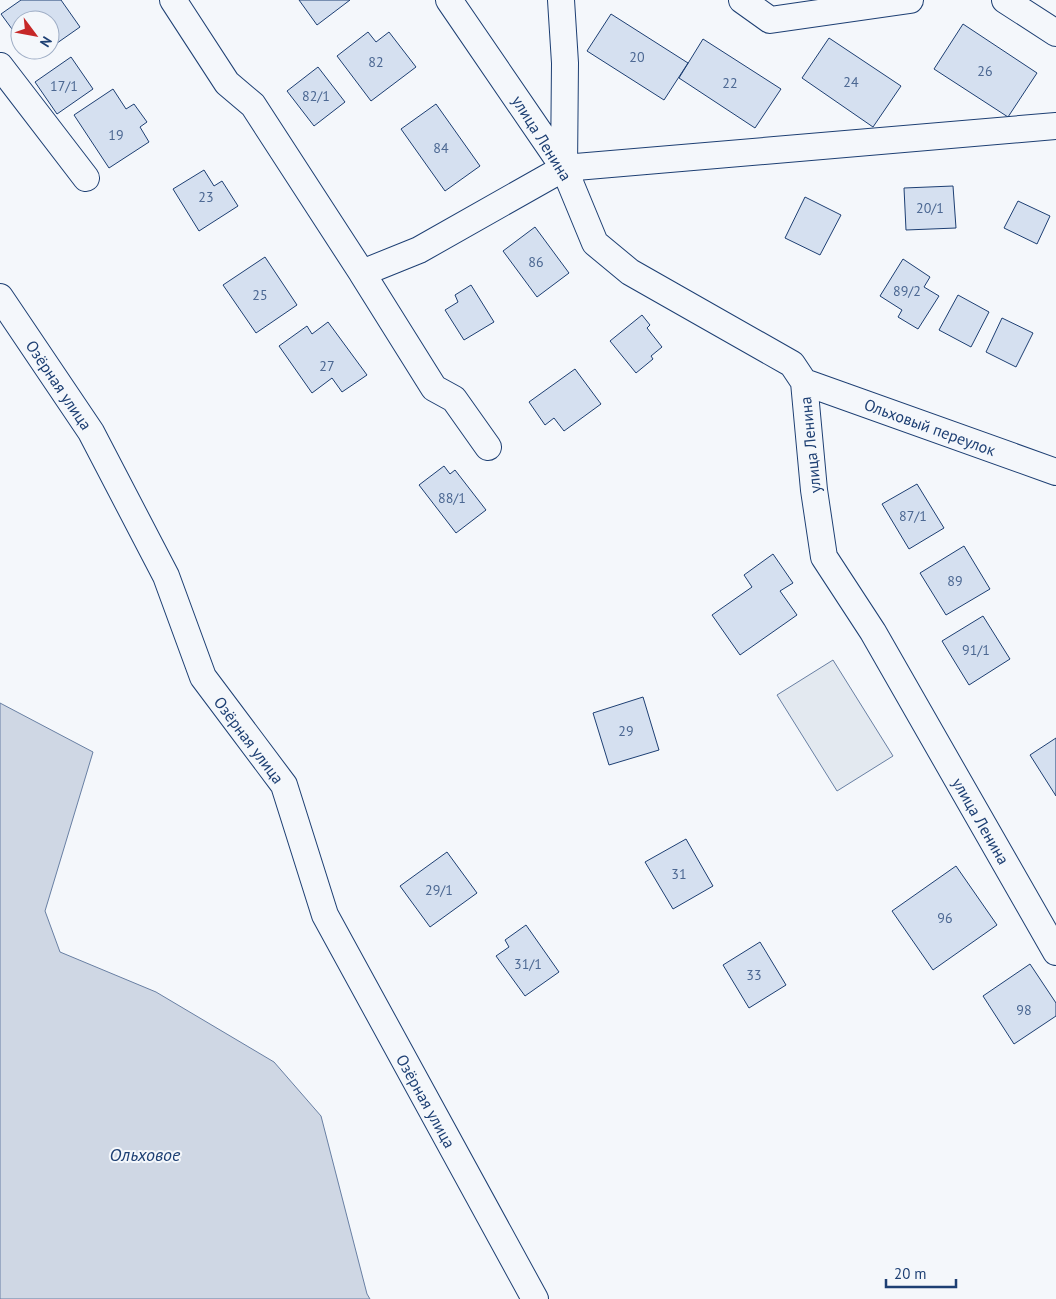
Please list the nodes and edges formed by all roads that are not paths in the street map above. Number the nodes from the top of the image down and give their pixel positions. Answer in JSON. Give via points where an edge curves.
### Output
{"nodes":[{"id":1,"x":173,"y":0,"type":"edge"},
{"id":2,"x":449,"y":0,"type":"edge"},
{"id":3,"x":561,"y":0,"type":"edge"},
{"id":4,"x":742,"y":0,"type":"edge"},
{"id":5,"x":910,"y":0,"type":"edge"},
{"id":6,"x":1005,"y":0,"type":"edge"},
{"id":7,"x":1056,"y":33,"type":"edge"},
{"id":8,"x":0,"y":66,"type":"edge"},
{"id":9,"x":1056,"y":126,"type":"edge"},
{"id":10,"x":564,"y":168,"type":"junction"},
{"id":11,"x":86,"y":178,"type":"dead end"},
{"id":12,"x":362,"y":273,"type":"junction"},
{"id":13,"x":0,"y":297,"type":"edge"},
{"id":14,"x":804,"y":382,"type":"junction"},
{"id":15,"x":488,"y":447,"type":"dead end"},
{"id":16,"x":1056,"y":472,"type":"edge"},
{"id":17,"x":1056,"y":952,"type":"edge"},
{"id":18,"x":535,"y":1299,"type":"edge"}],
"edges":[{"from":1,"to":12,"type":"street","via":[[227,84],[253,105]]},
{"from":2,"to":10,"type":"street","name":"улица Ленина"},
{"from":3,"to":10,"type":"street","via":[[565,63]]},
{"from":4,"to":5,"type":"street","via":[[770,20]]},
{"from":6,"to":7,"type":"street"},
{"from":8,"to":11,"type":"street"},
{"from":9,"to":10,"type":"street"},
{"from":10,"to":12,"type":"street","via":[[419,250]]},
{"from":10,"to":14,"type":"street","name":"улица Ленина","via":[[596,243],[630,272],[792,364]]},
{"from":12,"to":15,"type":"street","via":[[434,388],[454,400]]},
{"from":13,"to":18,"type":"street","name":"Озёрная улица","via":[[90,432],[166,576],[202,678],[284,785],[325,915]]},
{"from":14,"to":16,"type":"street","name":"Ольховый переулок"},
{"from":14,"to":17,"type":"street","name":"улица Ленина","via":[[824,557],[873,632]]}]}
